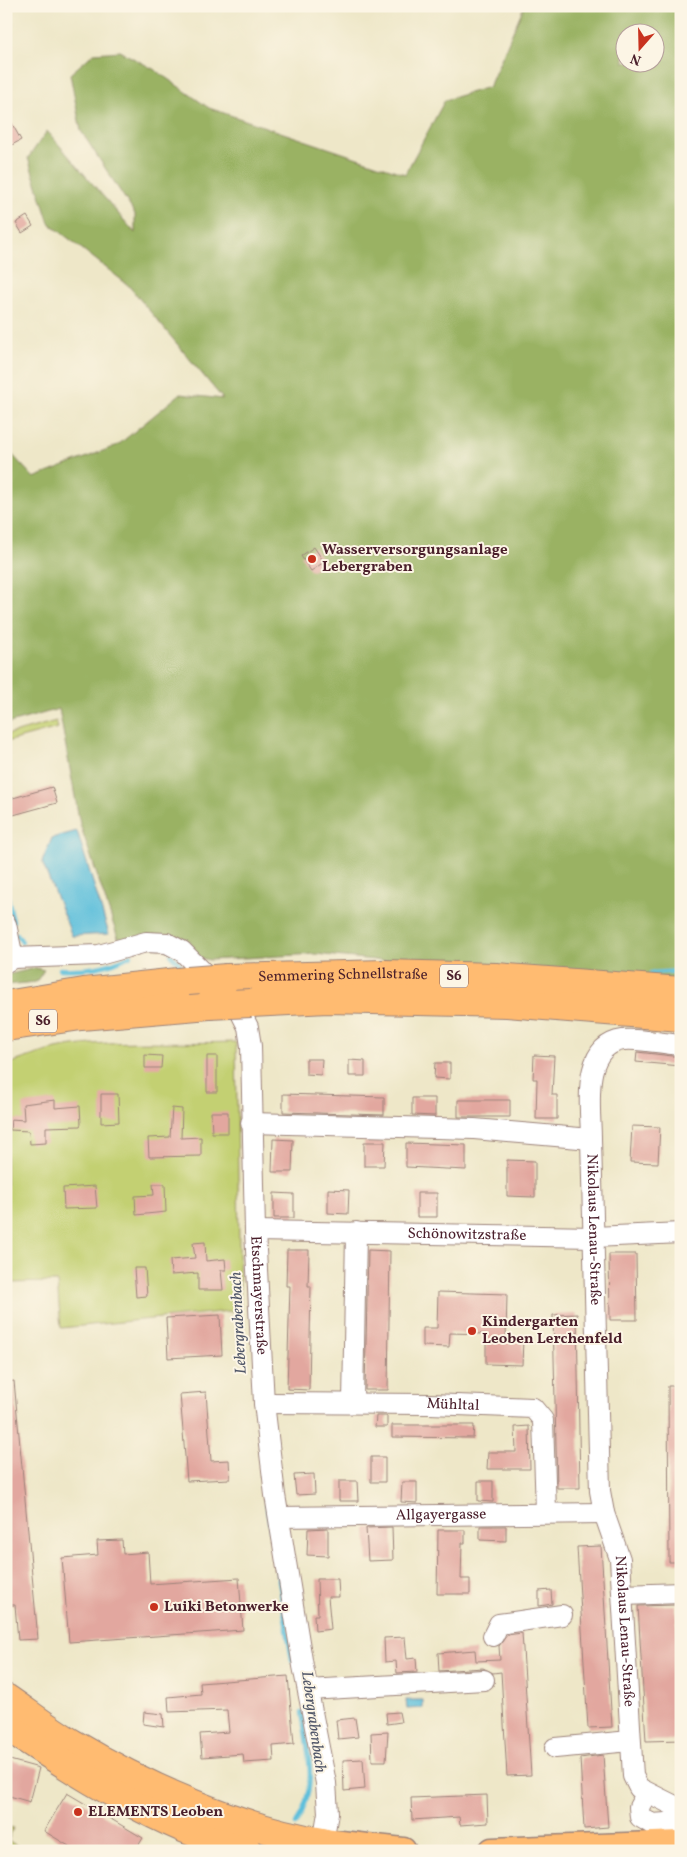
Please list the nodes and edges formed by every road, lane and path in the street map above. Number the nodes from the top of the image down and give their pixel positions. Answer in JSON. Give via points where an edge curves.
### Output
{"nodes":[{"id":1,"x":6,"y":924,"type":"edge"},
{"id":2,"x":10,"y":960,"type":"edge"},
{"id":3,"x":681,"y":991,"type":"edge"},
{"id":4,"x":6,"y":1005,"type":"edge"},
{"id":5,"x":81,"y":1016,"type":"junction"},
{"id":6,"x":681,"y":1017,"type":"edge"},
{"id":7,"x":6,"y":1027,"type":"edge"},
{"id":8,"x":681,"y":1045,"type":"edge"},
{"id":9,"x":6,"y":1047,"type":"edge"},
{"id":10,"x":251,"y":1123,"type":"junction"},
{"id":11,"x":591,"y":1139,"type":"junction"},
{"id":12,"x":254,"y":1231,"type":"junction"},
{"id":13,"x":356,"y":1232,"type":"junction"},
{"id":14,"x":681,"y":1234,"type":"edge"},
{"id":15,"x":594,"y":1236,"type":"junction"},
{"id":16,"x":264,"y":1403,"type":"junction"},
{"id":17,"x":353,"y":1404,"type":"junction"},
{"id":18,"x":546,"y":1512,"type":"junction"},
{"id":19,"x":604,"y":1513,"type":"junction"},
{"id":20,"x":279,"y":1517,"type":"junction"},
{"id":21,"x":681,"y":1593,"type":"edge"},
{"id":22,"x":623,"y":1595,"type":"junction"},
{"id":23,"x":562,"y":1615,"type":"dead end"},
{"id":24,"x":493,"y":1636,"type":"dead end"},
{"id":25,"x":484,"y":1680,"type":"dead end"},
{"id":26,"x":308,"y":1690,"type":"junction"},
{"id":27,"x":6,"y":1698,"type":"edge"},
{"id":28,"x":6,"y":1726,"type":"edge"},
{"id":29,"x":630,"y":1741,"type":"junction"},
{"id":30,"x":555,"y":1748,"type":"dead end"},
{"id":31,"x":647,"y":1792,"type":"junction"},
{"id":32,"x":681,"y":1809,"type":"edge"},
{"id":33,"x":681,"y":1822,"type":"edge"},
{"id":34,"x":681,"y":1844,"type":"edge"},
{"id":35,"x":321,"y":1846,"type":"edge"},
{"id":36,"x":244,"y":1850,"type":"edge"},
{"id":37,"x":403,"y":1851,"type":"edge"},
{"id":38,"x":492,"y":1851,"type":"edge"}],
"edges":[{"from":1,"to":2,"type":"street"},
{"from":2,"to":10,"type":"street","name":"Etschmayerstraße","via":[[98,955],[156,941],[182,952],[245,1020],[250,1046]]},
{"from":3,"to":4,"type":"highway","name":"Semmering Schnellstraße","number":"S6","bridge":true,"via":[[468,976],[385,974],[188,981],[84,992]]},
{"from":5,"to":6,"type":"highway","name":"Semmering Schnellstraße","number":"S6","bridge":true,"via":[[327,999],[507,1003]]},
{"from":5,"to":7,"type":"highway","name":"Semmering Schnellstraße","number":"S6"},
{"from":5,"to":9,"type":"highway","via":[[59,1032]]},
{"from":8,"to":11,"type":"street","via":[[623,1040],[601,1051],[590,1073]]},
{"from":10,"to":11,"type":"street","name":"Nikolaus Lenau-Straße","via":[[474,1129]]},
{"from":10,"to":12,"type":"street","name":"Etschmayerstraße"},
{"from":11,"to":15,"type":"street","name":"Nikolaus Lenau-Straße"},
{"from":12,"to":13,"type":"street","name":"Schönowitzstraße"},
{"from":12,"to":16,"type":"street","name":"Etschmayerstraße"},
{"from":13,"to":15,"type":"street","name":"Schönowitzstraße"},
{"from":13,"to":17,"type":"street"},
{"from":14,"to":15,"type":"street","name":"Schönowitzstraße"},
{"from":15,"to":19,"type":"street","name":"Nikolaus Lenau-Straße","via":[[600,1491]]},
{"from":16,"to":17,"type":"street","name":"Mühltal"},
{"from":16,"to":20,"type":"street","name":"Etschmayerstraße"},
{"from":17,"to":18,"type":"street","name":"Mühltal","via":[[533,1408],[543,1420]]},
{"from":18,"to":19,"type":"street","name":"Allgayergasse"},
{"from":18,"to":20,"type":"street","name":"Allgayergasse"},
{"from":19,"to":22,"type":"street","name":"Nikolaus Lenau-Straße","via":[[620,1559]]},
{"from":20,"to":26,"type":"street","name":"Etschmayerstraße"},
{"from":21,"to":22,"type":"street"},
{"from":22,"to":29,"type":"street","name":"Nikolaus Lenau-Straße"},
{"from":23,"to":24,"type":"street","via":[[499,1624]]},
{"from":25,"to":26,"type":"street"},
{"from":26,"to":35,"type":"street","name":"Etschmayerstraße","via":[[326,1783],[328,1813]]},
{"from":27,"to":35,"type":"highway","via":[[72,1743],[137,1779],[213,1811]]},
{"from":28,"to":36,"type":"highway","via":[[58,1761],[137,1804],[188,1829]]},
{"from":29,"to":30,"type":"street"},
{"from":29,"to":31,"type":"street","name":"Nikolaus Lenau-Straße","via":[[634,1781]]},
{"from":31,"to":32,"type":"street","name":"Nikolaus Lenau-Straße"},
{"from":31,"to":33,"type":"street","via":[[639,1807],[640,1816],[652,1824]]},
{"from":34,"to":38,"type":"main road"},
{"from":35,"to":37,"type":"main road"}]}
